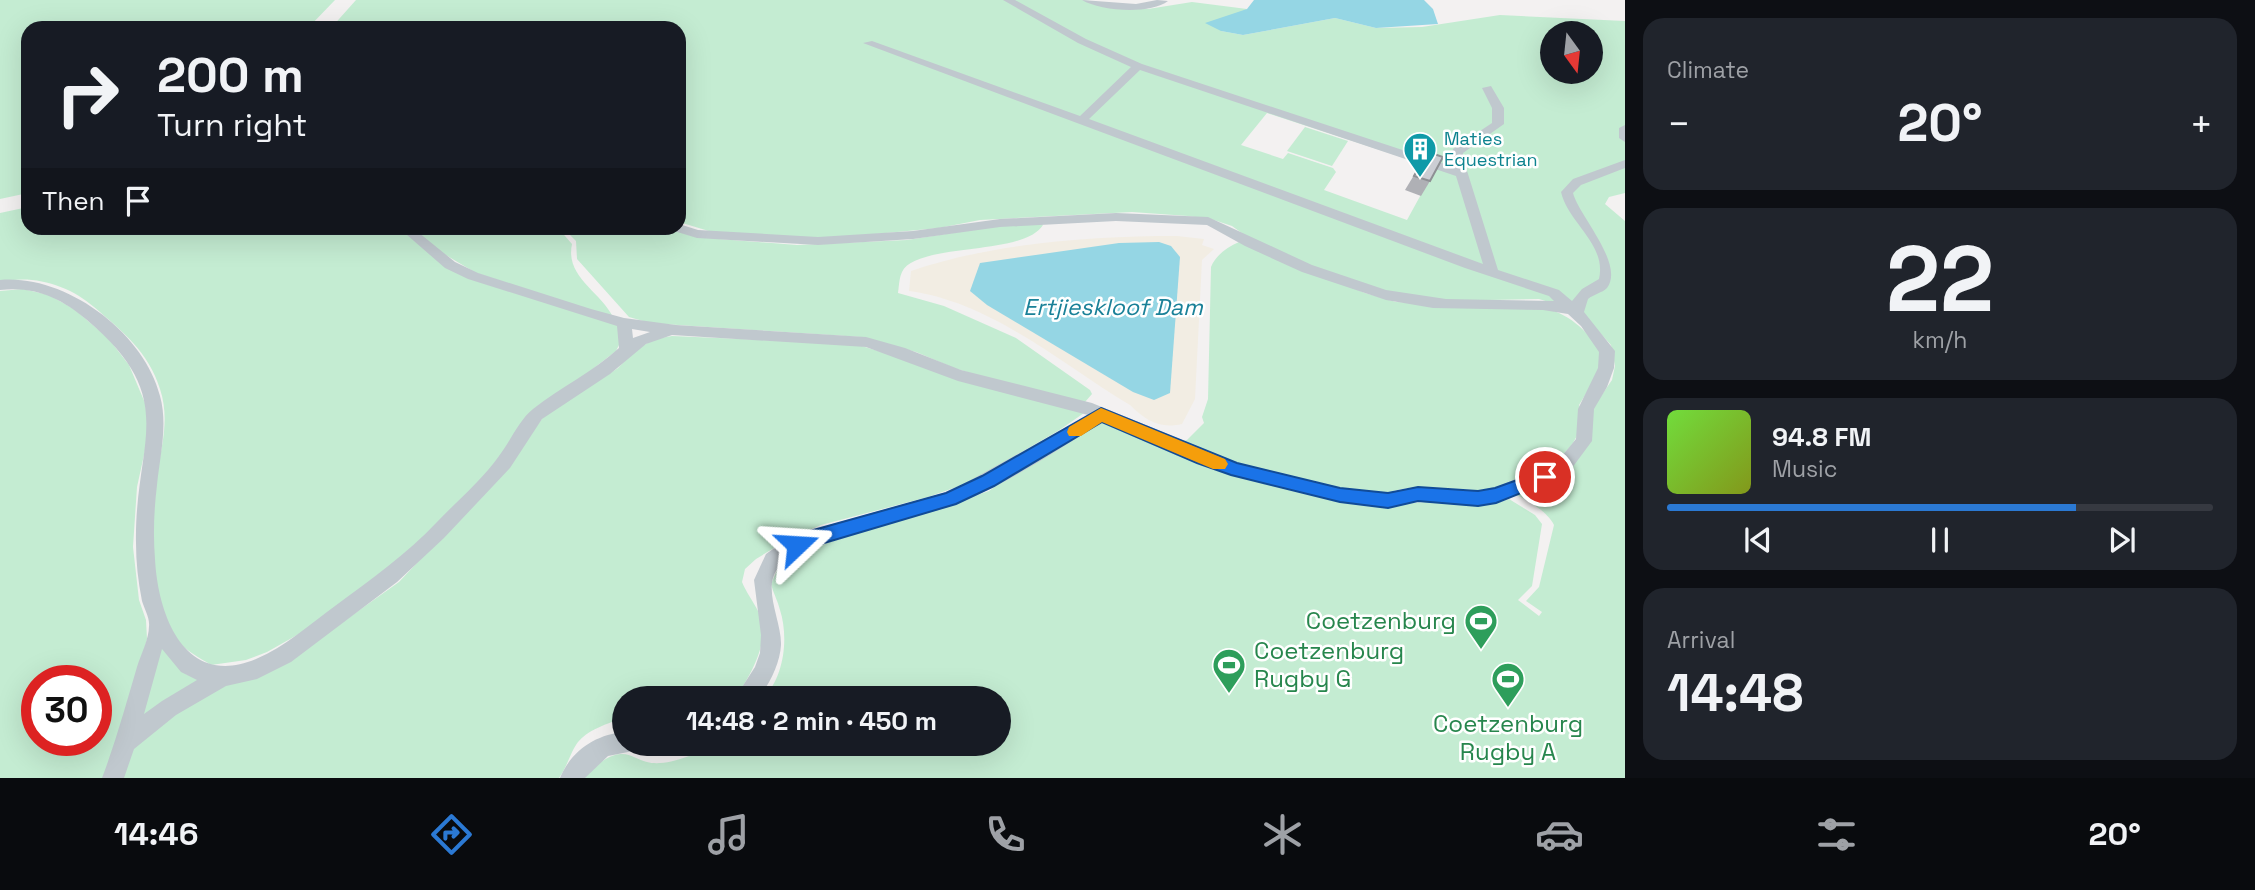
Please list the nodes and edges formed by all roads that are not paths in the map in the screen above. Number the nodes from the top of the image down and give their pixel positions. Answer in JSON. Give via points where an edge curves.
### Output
{"nodes":[{"id":1,"x":1008,"y":0,"type":"edge"},
{"id":2,"x":1087,"y":0,"type":"edge"},
{"id":3,"x":1160,"y":0,"type":"edge"},
{"id":4,"x":868,"y":43,"type":"dead end"},
{"id":5,"x":1138,"y":66,"type":"junction"},
{"id":6,"x":1488,"y":88,"type":"dead end"},
{"id":7,"x":1082,"y":121,"type":"junction"},
{"id":8,"x":1625,"y":128,"type":"edge"},
{"id":9,"x":1625,"y":138,"type":"edge"},
{"id":10,"x":1625,"y":164,"type":"edge"},
{"id":11,"x":1459,"y":173,"type":"junction"},
{"id":12,"x":686,"y":230,"type":"edge"},
{"id":13,"x":414,"y":235,"type":"edge"},
{"id":14,"x":1492,"y":272,"type":"junction"},
{"id":15,"x":0,"y":285,"type":"edge"},
{"id":16,"x":1577,"y":313,"type":"junction"},
{"id":17,"x":624,"y":323,"type":"junction"},
{"id":18,"x":676,"y":330,"type":"junction"},
{"id":19,"x":627,"y":350,"type":"junction"},
{"id":20,"x":1101,"y":414,"type":"junction"},
{"id":21,"x":160,"y":623,"type":"junction"},
{"id":22,"x":222,"y":677,"type":"junction"},
{"id":23,"x":754,"y":686,"type":"edge"},
{"id":24,"x":126,"y":742,"type":"junction"},
{"id":25,"x":612,"y":743,"type":"edge"},
{"id":26,"x":113,"y":778,"type":"edge"},
{"id":27,"x":571,"y":778,"type":"edge"}],
"edges":[{"from":1,"to":5,"type":"street"},
{"from":2,"to":3,"type":"street","via":[[1139,7]]},
{"from":4,"to":7,"type":"street"},
{"from":5,"to":7,"type":"street"},
{"from":5,"to":11,"type":"street"},
{"from":6,"to":11,"type":"street","via":[[1498,108],[1498,124],[1457,152]]},
{"from":7,"to":14,"type":"street"},
{"from":8,"to":9,"type":"street"},
{"from":10,"to":16,"type":"street","via":[[1577,182],[1567,192],[1568,202],[1598,239],[1606,259],[1607,276],[1600,286],[1581,294]]},
{"from":11,"to":14,"type":"street"},
{"from":12,"to":16,"type":"street","via":[[818,241],[1116,216],[1208,221],[1319,272],[1406,299],[1540,305]]},
{"from":13,"to":17,"type":"street","via":[[450,265],[473,276]]},
{"from":14,"to":16,"type":"street","via":[[1554,293]]},
{"from":15,"to":21,"type":"street","via":[[46,287],[74,300],[124,343],[141,368],[152,394],[157,425],[144,549],[149,589]]},
{"from":16,"to":20,"type":"street","via":[[1607,351],[1606,368],[1586,409],[1584,441],[1563,467],[1478,499],[1418,494],[1388,500],[1340,495],[1237,470]]},
{"from":17,"to":18,"type":"street"},
{"from":17,"to":19,"type":"street"},
{"from":18,"to":19,"type":"street","via":[[654,335]]},
{"from":18,"to":20,"type":"street","via":[[866,342],[958,375]]},
{"from":19,"to":22,"type":"street","via":[[536,415],[504,463],[390,576],[284,655],[257,669]]},
{"from":20,"to":23,"type":"street","via":[[950,499],[810,539],[773,560],[763,577],[762,591],[771,648]]},
{"from":21,"to":22,"type":"street","via":[[188,665]]},
{"from":21,"to":24,"type":"street"},
{"from":22,"to":24,"type":"street","via":[[169,708]]},
{"from":24,"to":26,"type":"street"},
{"from":25,"to":27,"type":"street","via":[[584,760]]}]}
